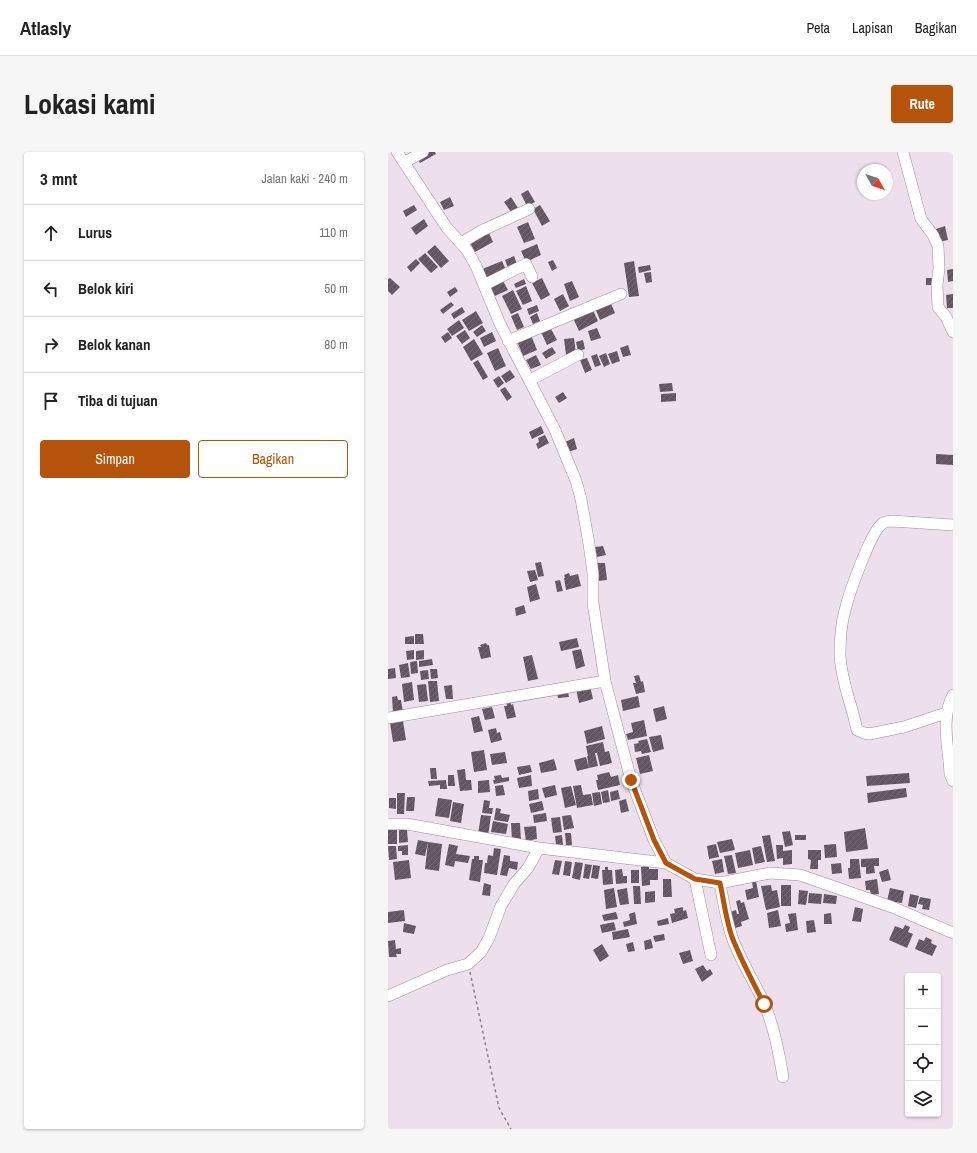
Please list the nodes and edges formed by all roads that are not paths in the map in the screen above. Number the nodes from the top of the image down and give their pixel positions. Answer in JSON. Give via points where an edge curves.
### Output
{"nodes":[{"id":1,"x":397,"y":152,"type":"edge"},
{"id":2,"x":423,"y":152,"type":"edge"},
{"id":3,"x":903,"y":152,"type":"edge"},
{"id":4,"x":405,"y":162,"type":"junction"},
{"id":5,"x":529,"y":209,"type":"dead end"},
{"id":6,"x":461,"y":243,"type":"junction"},
{"id":7,"x":532,"y":277,"type":"dead end"},
{"id":8,"x":484,"y":285,"type":"junction"},
{"id":9,"x":622,"y":294,"type":"dead end"},
{"id":10,"x":953,"y":332,"type":"edge"},
{"id":11,"x":508,"y":341,"type":"junction"},
{"id":12,"x":578,"y":354,"type":"dead end"},
{"id":13,"x":530,"y":380,"type":"junction"},
{"id":14,"x":953,"y":525,"type":"edge"},
{"id":15,"x":605,"y":681,"type":"junction"},
{"id":16,"x":953,"y":695,"type":"edge"},
{"id":17,"x":946,"y":714,"type":"junction"},
{"id":18,"x":388,"y":718,"type":"edge"},
{"id":19,"x":953,"y":782,"type":"edge"},
{"id":20,"x":388,"y":824,"type":"edge"},
{"id":21,"x":539,"y":848,"type":"junction"},
{"id":22,"x":666,"y":863,"type":"junction"},
{"id":23,"x":695,"y":879,"type":"junction"},
{"id":24,"x":720,"y":883,"type":"junction"},
{"id":25,"x":953,"y":933,"type":"edge"},
{"id":26,"x":711,"y":955,"type":"dead end"},
{"id":27,"x":388,"y":996,"type":"edge"},
{"id":28,"x":783,"y":1077,"type":"dead end"}],
"edges":[{"from":1,"to":4,"type":"street"},
{"from":2,"to":4,"type":"street"},
{"from":3,"to":10,"type":"street","via":[[921,219],[938,246],[938,307]]},
{"from":4,"to":6,"type":"street","via":[[447,228]]},
{"from":5,"to":6,"type":"street"},
{"from":6,"to":8,"type":"street","via":[[476,266]]},
{"from":7,"to":8,"type":"street","via":[[526,264]]},
{"from":8,"to":11,"type":"street"},
{"from":9,"to":11,"type":"street"},
{"from":11,"to":13,"type":"street"},
{"from":12,"to":13,"type":"street"},
{"from":13,"to":15,"type":"street","via":[[555,430],[582,499],[593,573],[593,603]]},
{"from":14,"to":17,"type":"street","via":[[892,521],[883,523],[870,542],[845,610],[840,656],[846,693],[857,730],[869,734],[904,727]]},
{"from":15,"to":18,"type":"street"},
{"from":15,"to":22,"type":"street","via":[[631,780],[654,840]]},
{"from":16,"to":17,"type":"street"},
{"from":17,"to":19,"type":"street","via":[[950,774]]},
{"from":20,"to":21,"type":"street","via":[[407,824]]},
{"from":21,"to":22,"type":"street"},
{"from":21,"to":27,"type":"street","via":[[501,906],[489,938],[468,964],[447,970]]},
{"from":22,"to":23,"type":"street"},
{"from":23,"to":24,"type":"street"},
{"from":23,"to":26,"type":"street"},
{"from":24,"to":25,"type":"street","via":[[770,873],[800,875]]},
{"from":24,"to":28,"type":"street","via":[[732,937],[764,1004],[778,1046]]}]}
